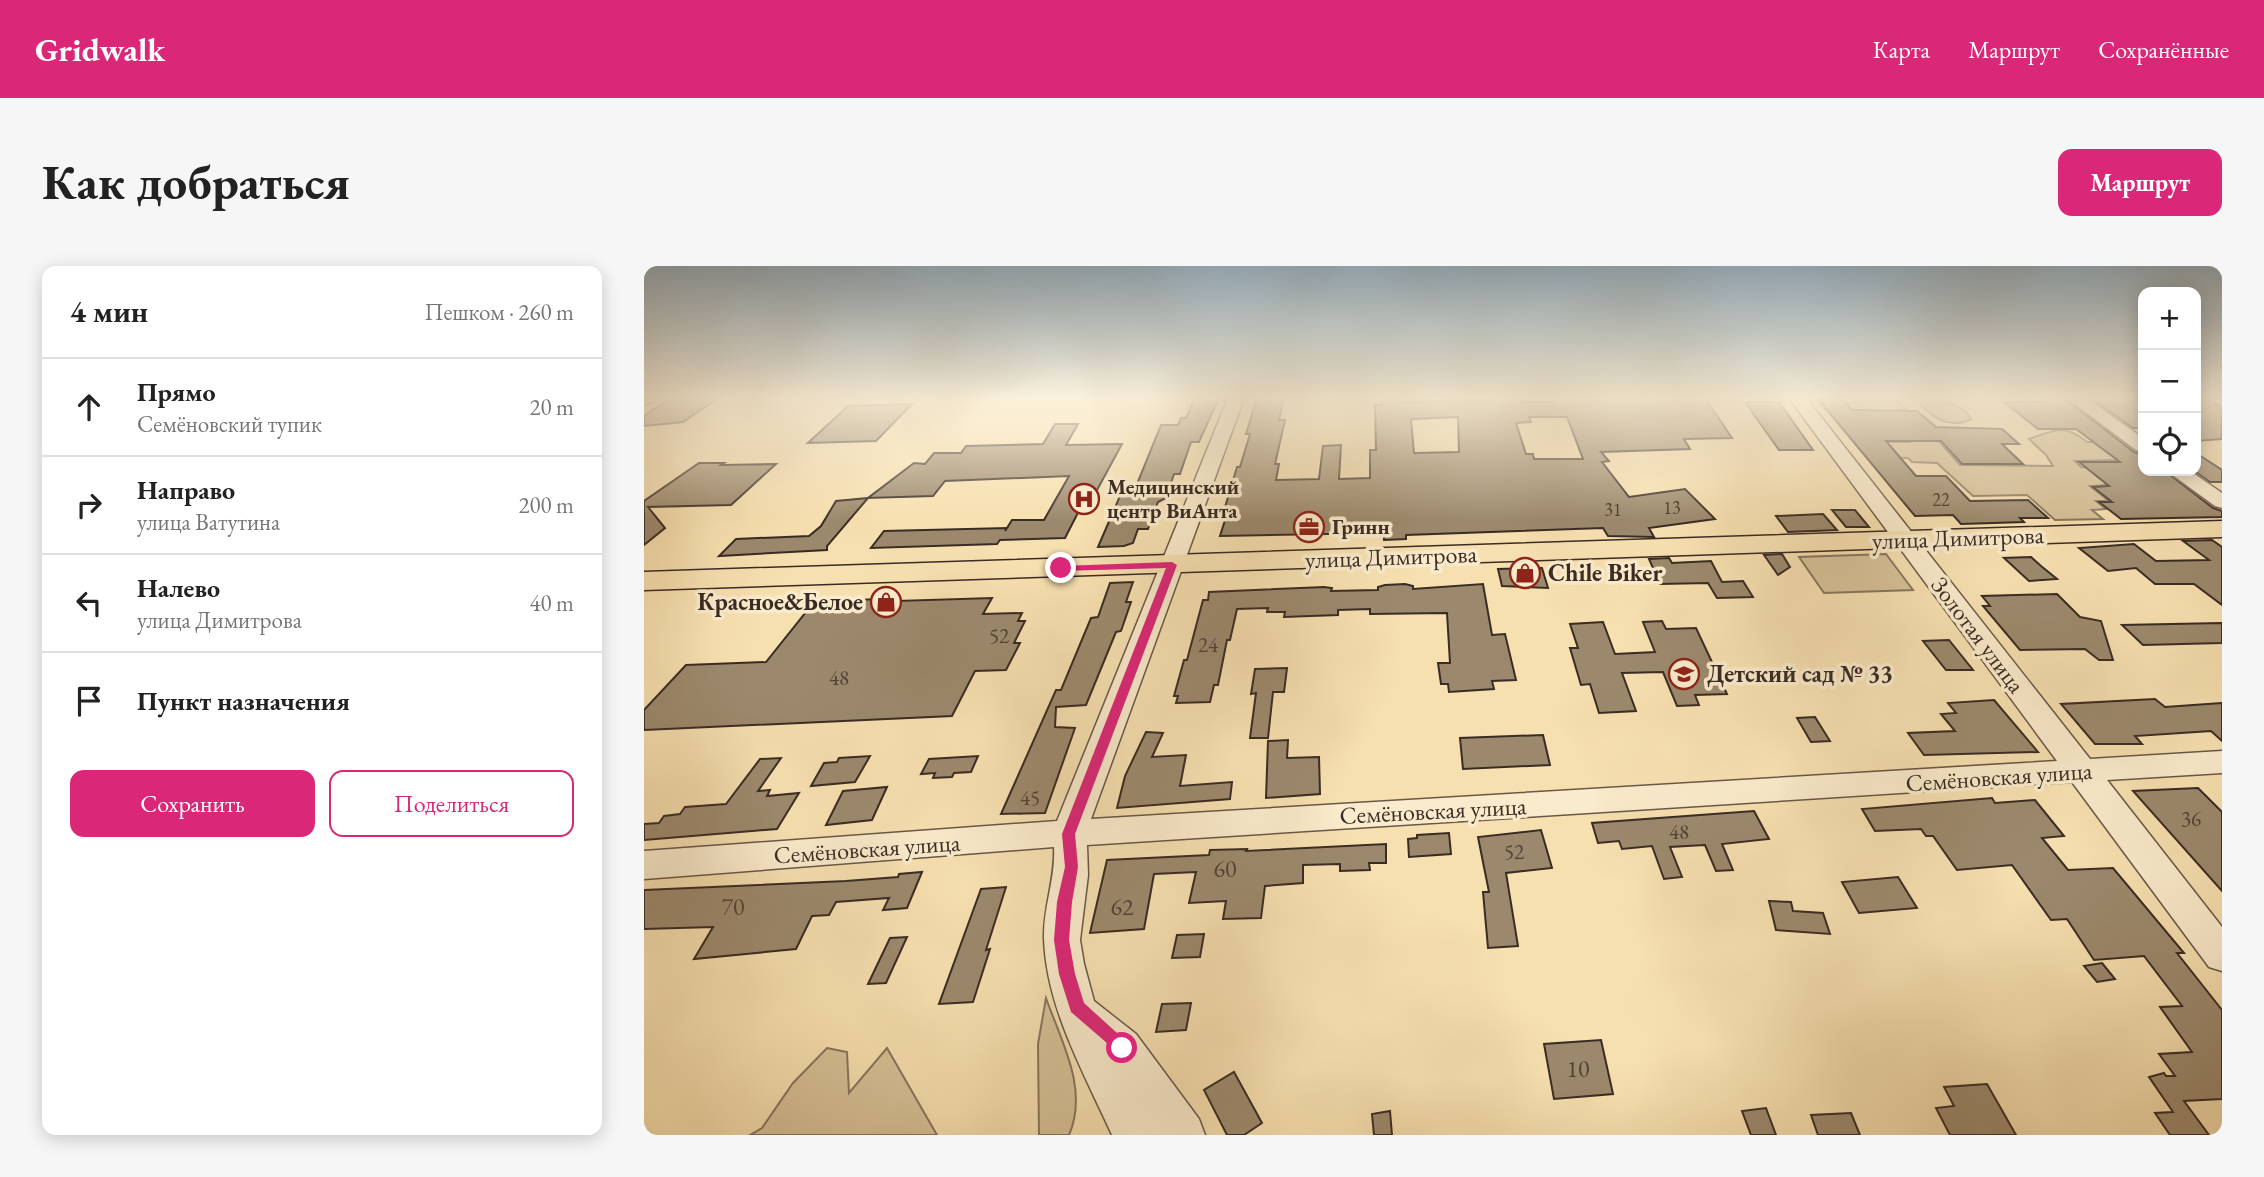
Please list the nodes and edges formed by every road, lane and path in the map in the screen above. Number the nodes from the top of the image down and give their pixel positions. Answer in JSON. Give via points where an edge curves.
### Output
{"nodes":[{"id":1,"x":1220,"y":439,"type":"edge"},
{"id":2,"x":1828,"y":439,"type":"edge"},
{"id":3,"x":2184,"y":476,"type":"edge"},
{"id":4,"x":2222,"y":502,"type":"edge"},
{"id":5,"x":2222,"y":529,"type":"edge"},
{"id":6,"x":1905,"y":539,"type":"junction"},
{"id":7,"x":1172,"y":565,"type":"junction"},
{"id":8,"x":644,"y":581,"type":"edge"},
{"id":9,"x":2222,"y":762,"type":"edge"},
{"id":10,"x":2081,"y":772,"type":"junction"},
{"id":11,"x":1069,"y":834,"type":"junction"},
{"id":12,"x":644,"y":865,"type":"edge"},
{"id":13,"x":2222,"y":955,"type":"edge"},
{"id":14,"x":1077,"y":1007,"type":"junction"},
{"id":15,"x":1135,"y":1135,"type":"edge"},
{"id":16,"x":1183,"y":1135,"type":"edge"}],
"edges":[{"from":1,"to":7,"type":"street"},
{"from":2,"to":6,"type":"street","name":"Золотая улица"},
{"from":3,"to":4,"type":"street"},
{"from":5,"to":6,"type":"main road","name":"улица Димитрова"},
{"from":6,"to":7,"type":"main road","name":"улица Димитрова"},
{"from":6,"to":10,"type":"street","name":"Золотая улица"},
{"from":7,"to":8,"type":"main road","name":"улица Димитрова"},
{"from":7,"to":11,"type":"street"},
{"from":9,"to":10,"type":"street","name":"Семёновская улица"},
{"from":10,"to":11,"type":"street","name":"Семёновская улица"},
{"from":10,"to":13,"type":"street","name":"Золотая улица"},
{"from":11,"to":12,"type":"street","name":"Семёновская улица"},
{"from":11,"to":14,"type":"street","via":[[1072,867],[1062,940]]},
{"from":14,"to":15,"type":"street"},
{"from":14,"to":16,"type":"street","via":[[1122,1048]]}]}
